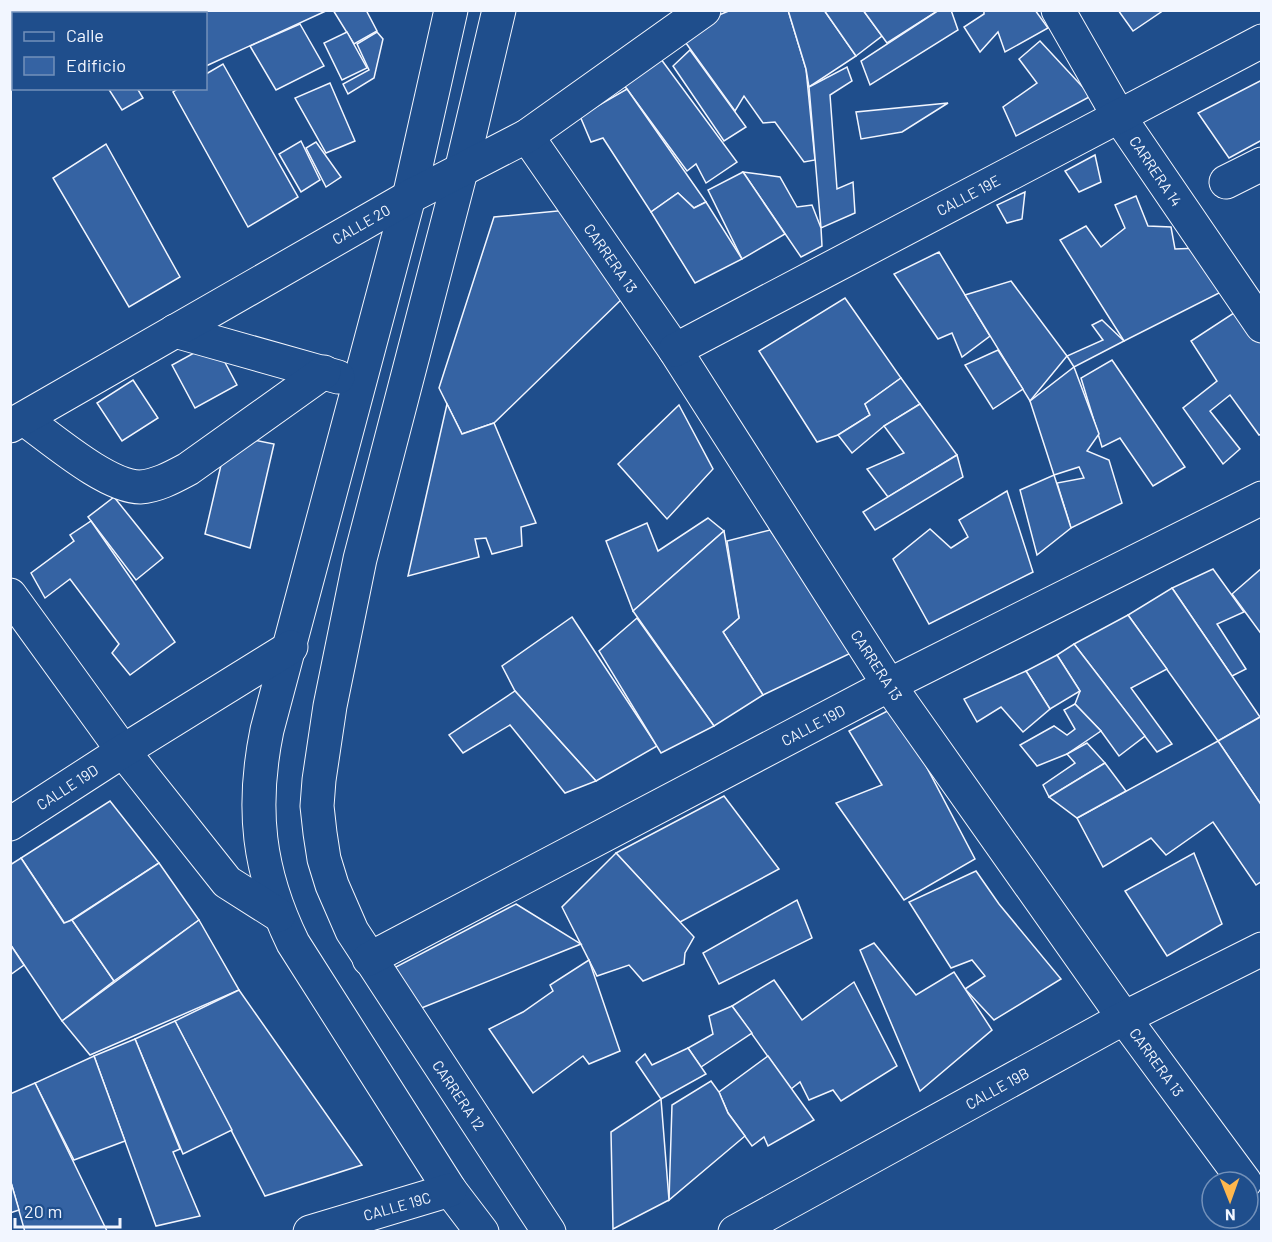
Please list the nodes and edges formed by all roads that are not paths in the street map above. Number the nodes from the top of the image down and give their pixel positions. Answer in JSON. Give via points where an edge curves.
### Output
{"nodes":[{"id":1,"x":500,"y":10,"type":"edge"},
{"id":2,"x":704,"y":10,"type":"edge"},
{"id":3,"x":1058,"y":10,"type":"edge"},
{"id":4,"x":442,"y":18,"type":"edge"},
{"id":5,"x":1262,"y":41,"type":"edge"},
{"id":6,"x":1119,"y":115,"type":"junction"},
{"id":7,"x":527,"y":136,"type":"junction"},
{"id":8,"x":1262,"y":164,"type":"edge"},
{"id":9,"x":461,"y":171,"type":"junction"},
{"id":10,"x":1226,"y":182,"type":"dead end"},
{"id":11,"x":409,"y":197,"type":"junction"},
{"id":12,"x":1262,"y":326,"type":"edge"},
{"id":13,"x":175,"y":331,"type":"junction"},
{"id":14,"x":675,"y":350,"type":"junction"},
{"id":15,"x":324,"y":372,"type":"junction"},
{"id":16,"x":360,"y":383,"type":"junction"},
{"id":17,"x":17,"y":422,"type":"edge"},
{"id":18,"x":1262,"y":498,"type":"edge"},
{"id":19,"x":10,"y":595,"type":"edge"},
{"id":20,"x":291,"y":647,"type":"junction"},
{"id":21,"x":889,"y":685,"type":"junction"},
{"id":22,"x":123,"y":751,"type":"junction"},
{"id":23,"x":10,"y":824,"type":"edge"},
{"id":24,"x":279,"y":915,"type":"junction"},
{"id":25,"x":1262,"y":948,"type":"edge"},
{"id":26,"x":369,"y":959,"type":"junction"},
{"id":27,"x":1124,"y":1018,"type":"junction"},
{"id":28,"x":1236,"y":1170,"type":"edge"},
{"id":29,"x":450,"y":1190,"type":"junction"},
{"id":30,"x":310,"y":1232,"type":"edge"},
{"id":31,"x":482,"y":1232,"type":"edge"},
{"id":32,"x":549,"y":1232,"type":"edge"},
{"id":33,"x":735,"y":1232,"type":"edge"}],
"edges":[{"from":1,"to":9,"type":"street","name":"CARRERA 12"},
{"from":2,"to":7,"type":"street","name":"CALLE 20"},
{"from":3,"to":6,"type":"street","name":"CARRERA 14"},
{"from":4,"to":11,"type":"street"},
{"from":5,"to":6,"type":"street","name":"CALLE 19E"},
{"from":6,"to":12,"type":"street","name":"CARRERA 14"},
{"from":6,"to":14,"type":"street","name":"CALLE 19E"},
{"from":7,"to":9,"type":"street","name":"CALLE 20"},
{"from":7,"to":14,"type":"street","name":"CARRERA 13"},
{"from":8,"to":10,"type":"street"},
{"from":9,"to":11,"type":"street","name":"CALLE 20"},
{"from":9,"to":26,"type":"street","name":"CARRERA 12","via":[[360,560],[319,780],[317,806],[324,859],[352,931]]},
{"from":11,"to":13,"type":"street","name":"CALLE 20"},
{"from":11,"to":16,"type":"street"},
{"from":13,"to":15,"type":"street"},
{"from":13,"to":17,"type":"street","name":"CALLE 20"},
{"from":14,"to":21,"type":"street","name":"CARRERA 13"},
{"from":15,"to":16,"type":"street"},
{"from":15,"to":17,"type":"street","via":[[188,469],[166,481],[140,487],[101,474]]},
{"from":16,"to":20,"type":"street"},
{"from":18,"to":21,"type":"street","name":"CALLE 19D"},
{"from":19,"to":22,"type":"street"},
{"from":20,"to":22,"type":"street","name":"CALLE 19D"},
{"from":20,"to":24,"type":"street","via":[[267,730],[258,792],[262,855]]},
{"from":21,"to":26,"type":"street","name":"CALLE 19D"},
{"from":21,"to":27,"type":"street","name":"CARRERA 13"},
{"from":22,"to":23,"type":"street","name":"CALLE 19D"},
{"from":22,"to":24,"type":"street","via":[[227,882]]},
{"from":24,"to":29,"type":"street","via":[[309,970]]},
{"from":25,"to":27,"type":"street","name":"CALLE 19B"},
{"from":26,"to":32,"type":"street","name":"CARRERA 12"},
{"from":27,"to":28,"type":"street","name":"CARRERA 13"},
{"from":27,"to":33,"type":"street","name":"CALLE 19B"},
{"from":29,"to":30,"type":"street","name":"CALLE 19C"},
{"from":29,"to":31,"type":"street"}]}
